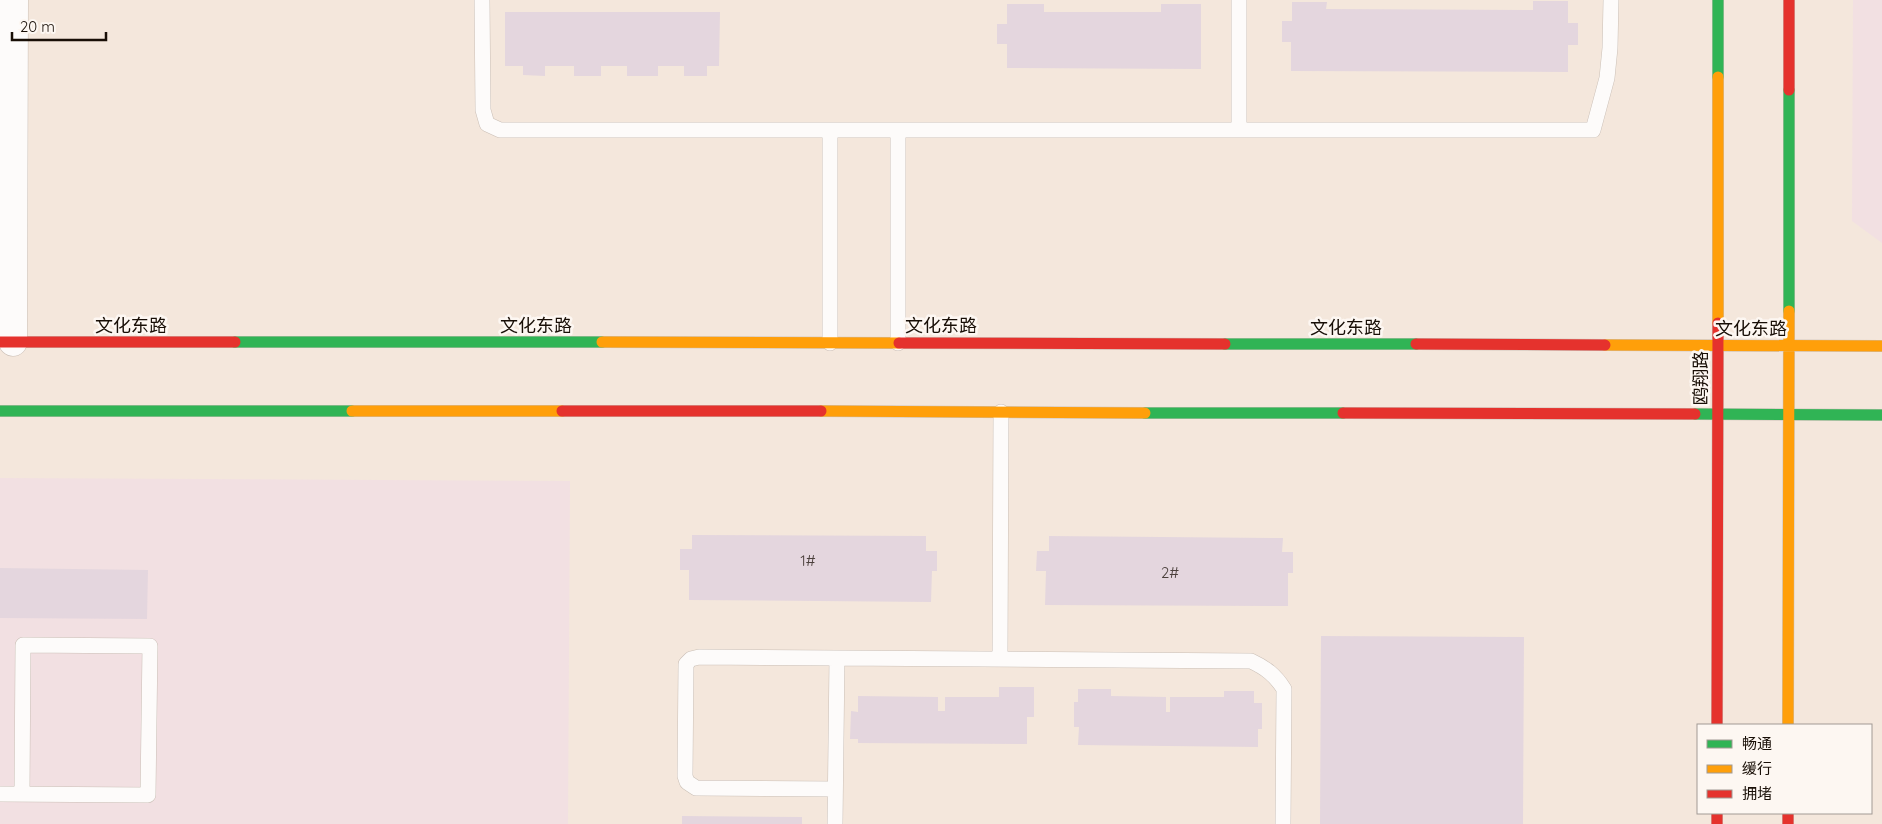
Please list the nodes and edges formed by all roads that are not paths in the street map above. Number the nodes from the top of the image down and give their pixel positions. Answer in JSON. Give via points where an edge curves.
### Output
{"nodes":[{"id":1,"x":14,"y":0,"type":"edge"},
{"id":2,"x":482,"y":0,"type":"edge"},
{"id":3,"x":1238,"y":0,"type":"edge"},
{"id":4,"x":1611,"y":0,"type":"edge"},
{"id":5,"x":1718,"y":0,"type":"edge"},
{"id":6,"x":1789,"y":0,"type":"edge"},
{"id":7,"x":830,"y":130,"type":"junction"},
{"id":8,"x":898,"y":130,"type":"junction"},
{"id":9,"x":1238,"y":130,"type":"junction"},
{"id":10,"x":7,"y":342,"type":"edge"},
{"id":11,"x":830,"y":343,"type":"junction"},
{"id":12,"x":898,"y":343,"type":"junction"},
{"id":13,"x":1718,"y":345,"type":"junction"},
{"id":14,"x":1788,"y":346,"type":"junction"},
{"id":15,"x":1882,"y":346,"type":"edge"},
{"id":16,"x":0,"y":411,"type":"edge"},
{"id":17,"x":1001,"y":412,"type":"junction"},
{"id":18,"x":1718,"y":414,"type":"junction"},
{"id":19,"x":1788,"y":415,"type":"junction"},
{"id":20,"x":1882,"y":415,"type":"edge"},
{"id":21,"x":837,"y":658,"type":"junction"},
{"id":22,"x":1000,"y":659,"type":"junction"},
{"id":23,"x":1717,"y":724,"type":"edge"},
{"id":24,"x":1788,"y":724,"type":"edge"},
{"id":25,"x":835,"y":789,"type":"junction"},
{"id":26,"x":0,"y":794,"type":"edge"},
{"id":27,"x":22,"y":794,"type":"junction"},
{"id":28,"x":835,"y":824,"type":"edge"},
{"id":29,"x":1283,"y":824,"type":"edge"}],
"edges":[{"from":1,"to":10,"type":"street"},
{"from":2,"to":7,"type":"lane","via":[[482,110],[487,124],[500,130]]},
{"from":3,"to":9,"type":"lane"},
{"from":4,"to":9,"type":"lane","via":[[1607,78],[1593,130]]},
{"from":5,"to":13,"type":"main road","name":"鸥翔路"},
{"from":6,"to":14,"type":"main road"},
{"from":7,"to":8,"type":"lane"},
{"from":7,"to":11,"type":"lane"},
{"from":8,"to":9,"type":"lane"},
{"from":8,"to":12,"type":"lane"},
{"from":10,"to":11,"type":"main road","name":"文化东路"},
{"from":11,"to":12,"type":"main road","name":"文化东路"},
{"from":12,"to":13,"type":"main road","name":"文化东路"},
{"from":13,"to":14,"type":"main road","name":"文化东路"},
{"from":13,"to":18,"type":"main road","name":"鸥翔路"},
{"from":14,"to":15,"type":"main road","name":"文化东路"},
{"from":14,"to":19,"type":"main road"},
{"from":16,"to":17,"type":"main road"},
{"from":17,"to":18,"type":"main road"},
{"from":17,"to":22,"type":"lane"},
{"from":18,"to":19,"type":"main road"},
{"from":18,"to":23,"type":"main road","name":"鸥翔路"},
{"from":19,"to":20,"type":"main road"},
{"from":19,"to":24,"type":"main road"},
{"from":21,"to":22,"type":"lane"},
{"from":21,"to":25,"type":"lane"},
{"from":21,"to":25,"type":"lane","via":[[699,656],[686,664],[687,782],[696,788]]},
{"from":22,"to":29,"type":"lane","via":[[1250,661],[1267,669],[1284,689]]},
{"from":25,"to":28,"type":"lane"},
{"from":26,"to":27,"type":"lane"},
{"from":27,"to":27,"type":"lane","via":[[148,796],[150,646],[23,645]]}]}
